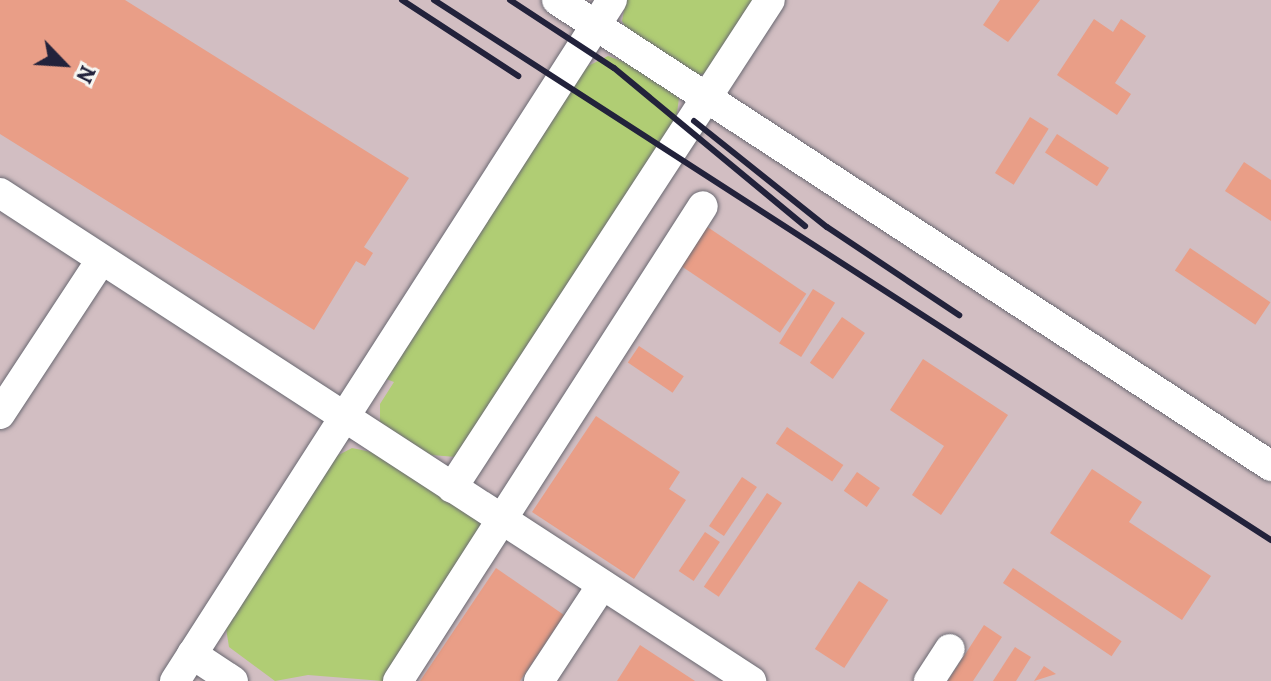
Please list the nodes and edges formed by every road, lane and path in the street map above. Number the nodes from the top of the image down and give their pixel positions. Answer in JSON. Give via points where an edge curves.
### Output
{"nodes":[{"id":1,"x":557,"y":0,"type":"edge"},
{"id":2,"x":770,"y":0,"type":"edge"},
{"id":3,"x":604,"y":12,"type":"edge"},
{"id":4,"x":707,"y":97,"type":"junction"},
{"id":5,"x":0,"y":193,"type":"edge"},
{"id":6,"x":703,"y":206,"type":"dead end"},
{"id":7,"x":101,"y":260,"type":"junction"},
{"id":8,"x":0,"y":414,"type":"edge"},
{"id":9,"x":341,"y":418,"type":"junction"},
{"id":10,"x":1271,"y":466,"type":"edge"},
{"id":11,"x":452,"y":488,"type":"junction"},
{"id":12,"x":501,"y":520,"type":"junction"},
{"id":13,"x":602,"y":585,"type":"junction"},
{"id":14,"x":950,"y":649,"type":"dead end"},
{"id":15,"x":181,"y":673,"type":"edge"},
{"id":16,"x":233,"y":681,"type":"edge"},
{"id":17,"x":398,"y":681,"type":"edge"},
{"id":18,"x":539,"y":681,"type":"edge"},
{"id":19,"x":751,"y":681,"type":"edge"},
{"id":20,"x":929,"y":681,"type":"edge"}],
"edges":[{"from":1,"to":3,"type":"lane"},
{"from":2,"to":4,"type":"lane"},
{"from":3,"to":4,"type":"lane"},
{"from":3,"to":9,"type":"lane"},
{"from":4,"to":10,"type":"lane"},
{"from":4,"to":11,"type":"lane"},
{"from":5,"to":7,"type":"lane"},
{"from":6,"to":12,"type":"lane"},
{"from":7,"to":8,"type":"lane"},
{"from":7,"to":9,"type":"lane"},
{"from":9,"to":11,"type":"lane"},
{"from":9,"to":15,"type":"lane"},
{"from":11,"to":12,"type":"lane"},
{"from":12,"to":13,"type":"lane"},
{"from":12,"to":17,"type":"lane"},
{"from":13,"to":18,"type":"lane"},
{"from":13,"to":19,"type":"lane"},
{"from":14,"to":20,"type":"lane"},
{"from":15,"to":16,"type":"lane"}]}
